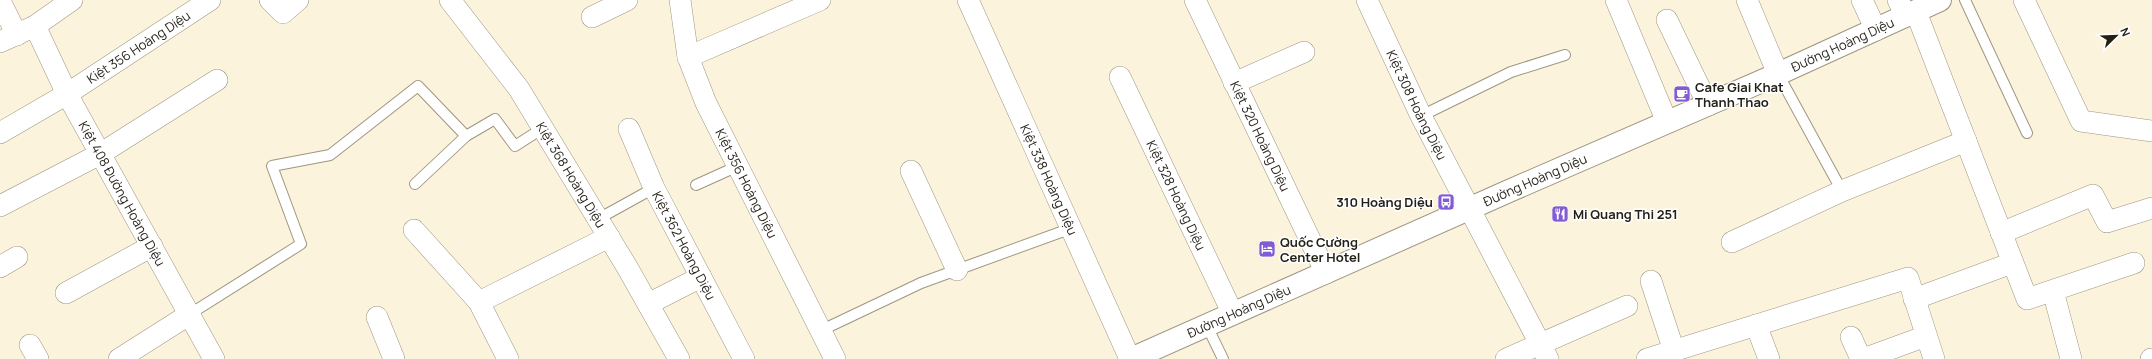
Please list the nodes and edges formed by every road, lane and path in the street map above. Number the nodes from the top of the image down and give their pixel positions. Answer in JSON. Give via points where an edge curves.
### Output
{"nodes":[{"id":1,"x":72,"y":0,"type":"edge"},
{"id":2,"x":210,"y":0,"type":"edge"},
{"id":3,"x":270,"y":0,"type":"edge"},
{"id":4,"x":298,"y":0,"type":"edge"},
{"id":5,"x":450,"y":0,"type":"edge"},
{"id":6,"x":627,"y":0,"type":"edge"},
{"id":7,"x":680,"y":0,"type":"edge"},
{"id":8,"x":820,"y":0,"type":"edge"},
{"id":9,"x":968,"y":0,"type":"edge"},
{"id":10,"x":1194,"y":0,"type":"edge"},
{"id":11,"x":1367,"y":0,"type":"edge"},
{"id":12,"x":1616,"y":0,"type":"edge"},
{"id":13,"x":1747,"y":0,"type":"edge"},
{"id":14,"x":1862,"y":0,"type":"edge"},
{"id":15,"x":1940,"y":0,"type":"edge"},
{"id":16,"x":1965,"y":0,"type":"edge"},
{"id":17,"x":2024,"y":0,"type":"edge"},
{"id":18,"x":0,"y":1,"type":"edge"},
{"id":19,"x":1906,"y":9,"type":"edge"},
{"id":20,"x":592,"y":17,"type":"dead end"},
{"id":21,"x":1667,"y":20,"type":"dead end"},
{"id":22,"x":1876,"y":30,"type":"junction"},
{"id":23,"x":17,"y":34,"type":"edge"},
{"id":24,"x":1304,"y":52,"type":"dead end"},
{"id":25,"x":1565,"y":55,"type":"dead end"},
{"id":26,"x":688,"y":58,"type":"junction"},
{"id":27,"x":1778,"y":74,"type":"junction"},
{"id":28,"x":1120,"y":77,"type":"dead end"},
{"id":29,"x":217,"y":80,"type":"dead end"},
{"id":30,"x":1234,"y":83,"type":"junction"},
{"id":31,"x":67,"y":94,"type":"junction"},
{"id":32,"x":1708,"y":105,"type":"junction"},
{"id":33,"x":1421,"y":116,"type":"junction"},
{"id":34,"x":1666,"y":122,"type":"junction"},
{"id":35,"x":543,"y":128,"type":"junction"},
{"id":36,"x":629,"y":129,"type":"dead end"},
{"id":37,"x":2152,"y":131,"type":"edge"},
{"id":38,"x":0,"y":133,"type":"edge"},
{"id":39,"x":2027,"y":133,"type":"dead end"},
{"id":40,"x":466,"y":136,"type":"junction"},
{"id":41,"x":1966,"y":141,"type":"junction"},
{"id":42,"x":100,"y":154,"type":"junction"},
{"id":43,"x":738,"y":166,"type":"junction"},
{"id":44,"x":911,"y":171,"type":"dead end"},
{"id":45,"x":415,"y":184,"type":"dead end"},
{"id":46,"x":696,"y":185,"type":"dead end"},
{"id":47,"x":654,"y":188,"type":"junction"},
{"id":48,"x":1842,"y":191,"type":"junction"},
{"id":49,"x":0,"y":206,"type":"edge"},
{"id":50,"x":1470,"y":208,"type":"junction"},
{"id":51,"x":2152,"y":208,"type":"edge"},
{"id":52,"x":598,"y":219,"type":"junction"},
{"id":53,"x":1072,"y":228,"type":"junction"},
{"id":54,"x":414,"y":230,"type":"dead end"},
{"id":55,"x":2001,"y":233,"type":"junction"},
{"id":56,"x":610,"y":238,"type":"junction"},
{"id":57,"x":1732,"y":242,"type":"dead end"},
{"id":58,"x":152,"y":246,"type":"junction"},
{"id":59,"x":2012,"y":263,"type":"junction"},
{"id":60,"x":2134,"y":263,"type":"dead end"},
{"id":61,"x":957,"y":270,"type":"junction"},
{"id":62,"x":1326,"y":273,"type":"junction"},
{"id":63,"x":701,"y":277,"type":"junction"},
{"id":64,"x":1651,"y":281,"type":"dead end"},
{"id":65,"x":2053,"y":291,"type":"junction"},
{"id":66,"x":66,"y":292,"type":"dead end"},
{"id":67,"x":1914,"y":299,"type":"junction"},
{"id":68,"x":479,"y":302,"type":"junction"},
{"id":69,"x":648,"y":304,"type":"junction"},
{"id":70,"x":1627,"y":306,"type":"dead end"},
{"id":71,"x":190,"y":314,"type":"junction"},
{"id":72,"x":1233,"y":314,"type":"junction"},
{"id":73,"x":377,"y":317,"type":"dead end"},
{"id":74,"x":1756,"y":325,"type":"junction"},
{"id":75,"x":1206,"y":326,"type":"junction"},
{"id":76,"x":822,"y":330,"type":"junction"},
{"id":77,"x":1926,"y":336,"type":"junction"},
{"id":78,"x":1851,"y":337,"type":"dead end"},
{"id":79,"x":1544,"y":351,"type":"edge"},
{"id":80,"x":1674,"y":351,"type":"junction"},
{"id":81,"x":500,"y":357,"type":"edge"},
{"id":82,"x":120,"y":359,"type":"edge"},
{"id":83,"x":214,"y":359,"type":"edge"},
{"id":84,"x":394,"y":359,"type":"edge"},
{"id":85,"x":678,"y":359,"type":"edge"},
{"id":86,"x":744,"y":359,"type":"edge"},
{"id":87,"x":835,"y":359,"type":"edge"},
{"id":88,"x":1130,"y":359,"type":"edge"},
{"id":89,"x":1223,"y":359,"type":"edge"},
{"id":90,"x":1506,"y":359,"type":"edge"},
{"id":91,"x":1647,"y":359,"type":"edge"},
{"id":92,"x":1769,"y":359,"type":"edge"},
{"id":93,"x":1862,"y":359,"type":"edge"},
{"id":94,"x":1934,"y":359,"type":"edge"},
{"id":95,"x":2071,"y":359,"type":"edge"}],
"edges":[{"from":1,"to":23,"type":"street"},
{"from":2,"to":31,"type":"street","name":"Kiệt 356 Hoàng Diệu"},
{"from":3,"to":4,"type":"street","via":[[283,13]]},
{"from":5,"to":35,"type":"street","name":"Kiệt 368 Hoàng Diệu","via":[[519,89]]},
{"from":6,"to":20,"type":"street"},
{"from":7,"to":26,"type":"street","name":"Kiệt 356 Hoàng Diệu"},
{"from":8,"to":26,"type":"street"},
{"from":9,"to":53,"type":"street","name":"Kiệt 338 Hoàng Diệu"},
{"from":10,"to":30,"type":"street","name":"Kiệt 320 Hoàng Diệu"},
{"from":11,"to":33,"type":"street","name":"Kiệt 308 Hoàng Diệu"},
{"from":12,"to":34,"type":"street"},
{"from":13,"to":27,"type":"street"},
{"from":14,"to":22,"type":"street"},
{"from":15,"to":19,"type":"main road","name":"Đường Hoàng Diệu"},
{"from":16,"to":39,"type":"lane"},
{"from":17,"to":37,"type":"street","via":[[2081,121]]},
{"from":18,"to":23,"type":"street","name":"Kiệt 408 Đường Hoàng Diệu"},
{"from":19,"to":22,"type":"main road","name":"Đường Hoàng Diệu"},
{"from":19,"to":41,"type":"street"},
{"from":21,"to":32,"type":"street"},
{"from":22,"to":27,"type":"main road","name":"Đường Hoàng Diệu"},
{"from":23,"to":31,"type":"street","name":"Kiệt 408 Đường Hoàng Diệu"},
{"from":24,"to":30,"type":"street"},
{"from":25,"to":33,"type":"lane","via":[[1510,72]]},
{"from":26,"to":43,"type":"street","name":"Kiệt 356 Hoàng Diệu","via":[[706,104]]},
{"from":27,"to":32,"type":"main road","name":"Đường Hoàng Diệu"},
{"from":27,"to":48,"type":"lane"},
{"from":28,"to":72,"type":"street","name":"Kiệt 328 Hoàng Diệu"},
{"from":29,"to":42,"type":"street"},
{"from":30,"to":62,"type":"street","name":"Kiệt 320 Hoàng Diệu"},
{"from":31,"to":38,"type":"street","name":"Kiệt 356 Hoàng Diệu"},
{"from":31,"to":42,"type":"street","name":"Kiệt 408 Đường Hoàng Diệu"},
{"from":32,"to":34,"type":"main road","name":"Đường Hoàng Diệu"},
{"from":33,"to":50,"type":"street","name":"Kiệt 308 Hoàng Diệu"},
{"from":34,"to":50,"type":"main road","name":"Đường Hoàng Diệu"},
{"from":35,"to":40,"type":"lane","via":[[515,146],[495,119]]},
{"from":35,"to":52,"type":"street","name":"Kiệt 368 Hoàng Diệu"},
{"from":36,"to":47,"type":"street","name":"Kiệt 362 Hoàng Diệu"},
{"from":40,"to":45,"type":"lane"},
{"from":40,"to":71,"type":"lane","via":[[418,86],[330,155],[272,166],[301,244]]},
{"from":41,"to":48,"type":"street"},
{"from":41,"to":55,"type":"street"},
{"from":42,"to":49,"type":"street"},
{"from":42,"to":58,"type":"street","name":"Kiệt 408 Đường Hoàng Diệu"},
{"from":43,"to":46,"type":"lane"},
{"from":43,"to":76,"type":"street","name":"Kiệt 356 Hoàng Diệu"},
{"from":44,"to":61,"type":"street"},
{"from":47,"to":52,"type":"lane"},
{"from":47,"to":63,"type":"street","name":"Kiệt 362 Hoàng Diệu"},
{"from":48,"to":57,"type":"street"},
{"from":50,"to":62,"type":"main road","name":"Đường Hoàng Diệu"},
{"from":50,"to":79,"type":"street","name":"Kiệt 308 Hoàng Diệu"},
{"from":51,"to":55,"type":"street","via":[[2107,222],[2093,195]]},
{"from":52,"to":56,"type":"street","name":"Kiệt 368 Hoàng Diệu"},
{"from":53,"to":61,"type":"lane"},
{"from":53,"to":88,"type":"street","name":"Kiệt 338 Hoàng Diệu"},
{"from":54,"to":68,"type":"street"},
{"from":55,"to":59,"type":"street"},
{"from":56,"to":68,"type":"street"},
{"from":56,"to":69,"type":"street","name":"Kiệt 368 Hoàng Diệu"},
{"from":58,"to":66,"type":"street"},
{"from":58,"to":71,"type":"street","name":"Kiệt 408 Đường Hoàng Diệu"},
{"from":59,"to":65,"type":"street","via":[[2027,299]]},
{"from":59,"to":67,"type":"street"},
{"from":60,"to":65,"type":"street"},
{"from":61,"to":76,"type":"lane","via":[[921,283]]},
{"from":62,"to":72,"type":"main road","name":"Đường Hoàng Diệu"},
{"from":63,"to":69,"type":"street"},
{"from":63,"to":86,"type":"street","name":"Kiệt 362 Hoàng Diệu"},
{"from":64,"to":80,"type":"street"},
{"from":65,"to":95,"type":"street"},
{"from":67,"to":74,"type":"street","via":[[1908,278]]},
{"from":67,"to":77,"type":"street"},
{"from":68,"to":81,"type":"street"},
{"from":69,"to":85,"type":"street","name":"Kiệt 368 Hoàng Diệu"},
{"from":70,"to":79,"type":"street"},
{"from":71,"to":82,"type":"street"},
{"from":71,"to":83,"type":"street","name":"Kiệt 408 Đường Hoàng Diệu"},
{"from":72,"to":75,"type":"main road","name":"Đường Hoàng Diệu"},
{"from":73,"to":84,"type":"street"},
{"from":74,"to":80,"type":"street"},
{"from":74,"to":92,"type":"street"},
{"from":75,"to":88,"type":"main road","name":"Đường Hoàng Diệu"},
{"from":75,"to":89,"type":"lane"},
{"from":76,"to":87,"type":"street","name":"Kiệt 356 Hoàng Diệu"},
{"from":77,"to":93,"type":"street"},
{"from":77,"to":94,"type":"street"},
{"from":78,"to":93,"type":"street"},
{"from":79,"to":90,"type":"street"},
{"from":80,"to":91,"type":"street"}]}
